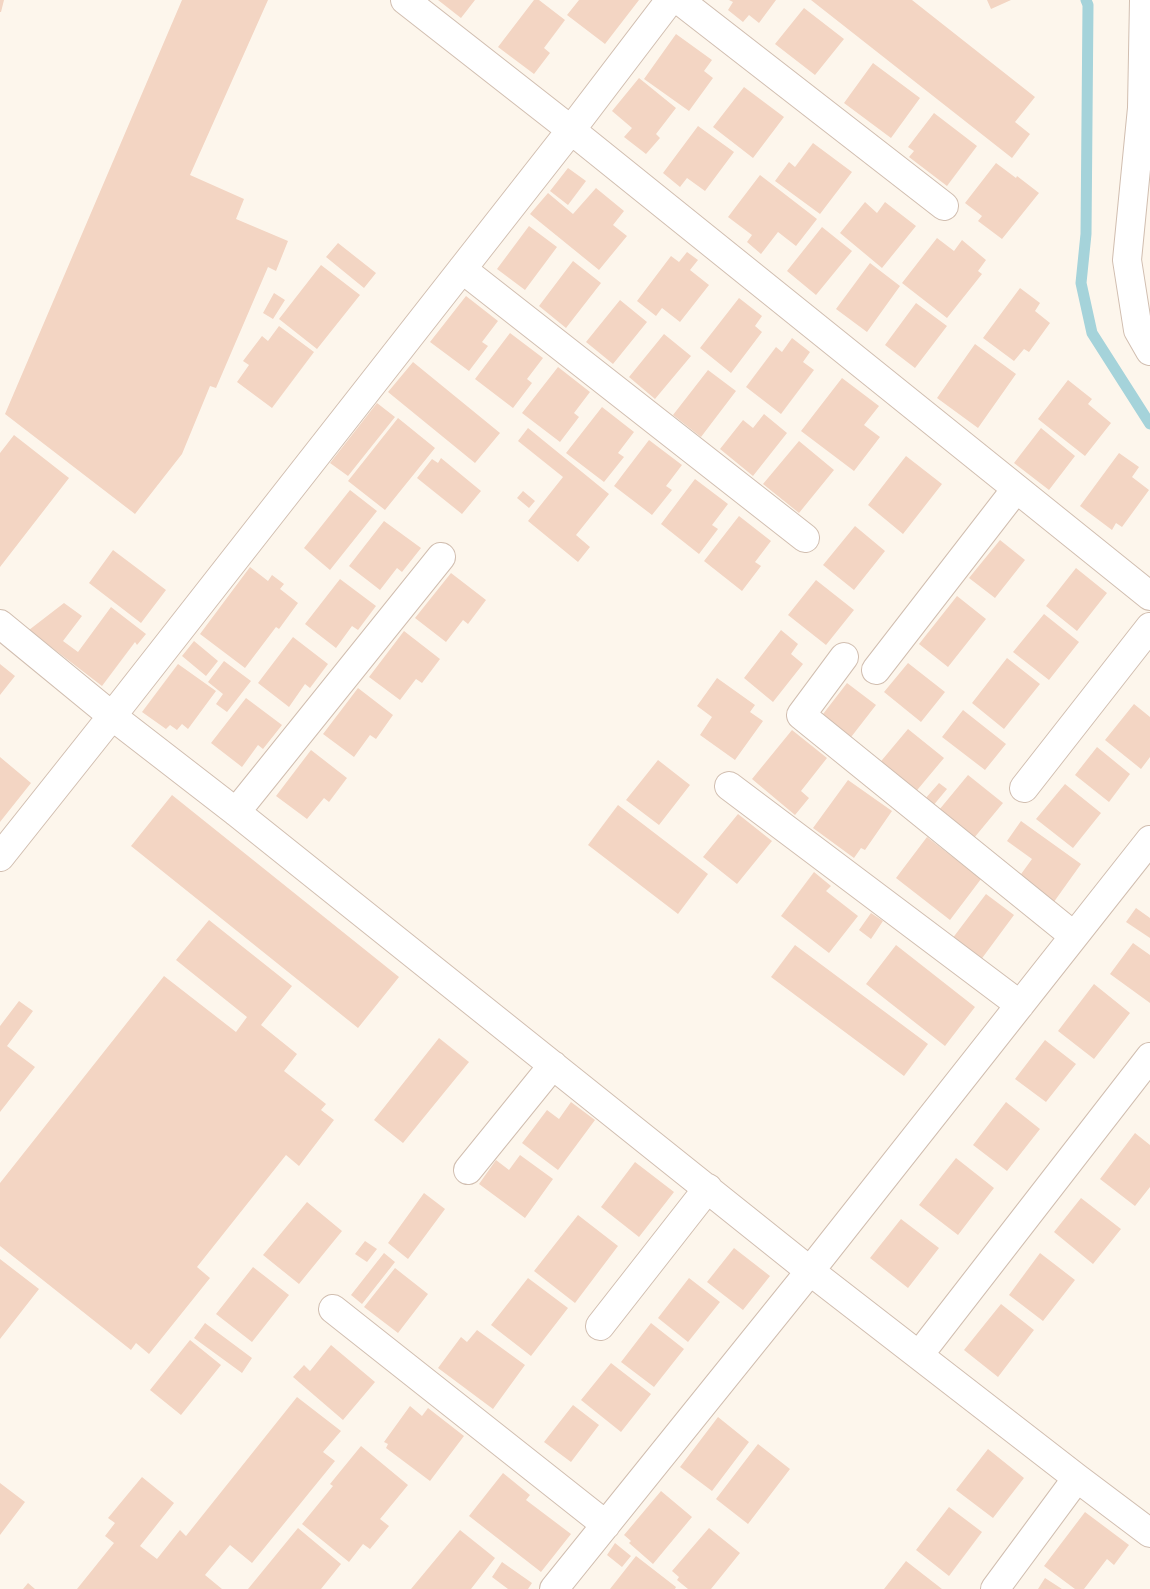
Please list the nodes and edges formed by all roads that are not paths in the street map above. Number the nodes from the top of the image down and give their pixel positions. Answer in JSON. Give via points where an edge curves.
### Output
{"nodes":[{"id":1,"x":405,"y":0,"type":"edge"},
{"id":2,"x":670,"y":0,"type":"edge"},
{"id":3,"x":679,"y":0,"type":"edge"},
{"id":4,"x":1144,"y":0,"type":"edge"},
{"id":5,"x":571,"y":130,"type":"junction"},
{"id":6,"x":944,"y":206,"type":"dead end"},
{"id":7,"x":462,"y":269,"type":"junction"},
{"id":8,"x":1150,"y":351,"type":"edge"},
{"id":9,"x":1016,"y":489,"type":"junction"},
{"id":10,"x":805,"y":538,"type":"dead end"},
{"id":11,"x":442,"y":557,"type":"dead end"},
{"id":12,"x":1150,"y":596,"type":"edge"},
{"id":13,"x":0,"y":624,"type":"edge"},
{"id":14,"x":1150,"y":627,"type":"edge"},
{"id":15,"x":844,"y":657,"type":"dead end"},
{"id":16,"x":876,"y":670,"type":"dead end"},
{"id":17,"x":112,"y":716,"type":"junction"},
{"id":18,"x":729,"y":786,"type":"dead end"},
{"id":19,"x":1024,"y":788,"type":"dead end"},
{"id":20,"x":236,"y":812,"type":"junction"},
{"id":21,"x":1150,"y":840,"type":"edge"},
{"id":22,"x":0,"y":857,"type":"edge"},
{"id":23,"x":1074,"y":936,"type":"junction"},
{"id":24,"x":1020,"y":1004,"type":"junction"},
{"id":25,"x":1150,"y":1057,"type":"edge"},
{"id":26,"x":553,"y":1065,"type":"junction"},
{"id":27,"x":468,"y":1170,"type":"dead end"},
{"id":28,"x":708,"y":1188,"type":"junction"},
{"id":29,"x":810,"y":1271,"type":"junction"},
{"id":30,"x":333,"y":1309,"type":"dead end"},
{"id":31,"x":600,"y":1326,"type":"dead end"},
{"id":32,"x":919,"y":1355,"type":"junction"},
{"id":33,"x":1077,"y":1478,"type":"junction"},
{"id":34,"x":606,"y":1525,"type":"junction"},
{"id":35,"x":1150,"y":1533,"type":"edge"},
{"id":36,"x":554,"y":1589,"type":"edge"},
{"id":37,"x":995,"y":1589,"type":"edge"}],
"edges":[{"from":1,"to":5,"type":"street"},
{"from":2,"to":5,"type":"street"},
{"from":3,"to":6,"type":"street"},
{"from":4,"to":8,"type":"street","via":[[1142,108],[1127,260],[1138,330]]},
{"from":5,"to":7,"type":"street"},
{"from":5,"to":9,"type":"street"},
{"from":7,"to":10,"type":"street"},
{"from":7,"to":17,"type":"street"},
{"from":9,"to":12,"type":"street"},
{"from":9,"to":16,"type":"street"},
{"from":11,"to":20,"type":"street"},
{"from":13,"to":17,"type":"street"},
{"from":14,"to":19,"type":"street"},
{"from":15,"to":23,"type":"street","via":[[800,714]]},
{"from":17,"to":20,"type":"street"},
{"from":17,"to":22,"type":"street"},
{"from":18,"to":24,"type":"street"},
{"from":20,"to":26,"type":"street"},
{"from":21,"to":23,"type":"street"},
{"from":23,"to":24,"type":"street"},
{"from":24,"to":29,"type":"street"},
{"from":25,"to":32,"type":"street"},
{"from":26,"to":27,"type":"street"},
{"from":26,"to":28,"type":"street"},
{"from":28,"to":29,"type":"street"},
{"from":28,"to":31,"type":"street"},
{"from":29,"to":32,"type":"street"},
{"from":29,"to":34,"type":"street"},
{"from":30,"to":34,"type":"street"},
{"from":32,"to":33,"type":"street"},
{"from":33,"to":35,"type":"street"},
{"from":33,"to":37,"type":"street"},
{"from":34,"to":36,"type":"street"}]}
